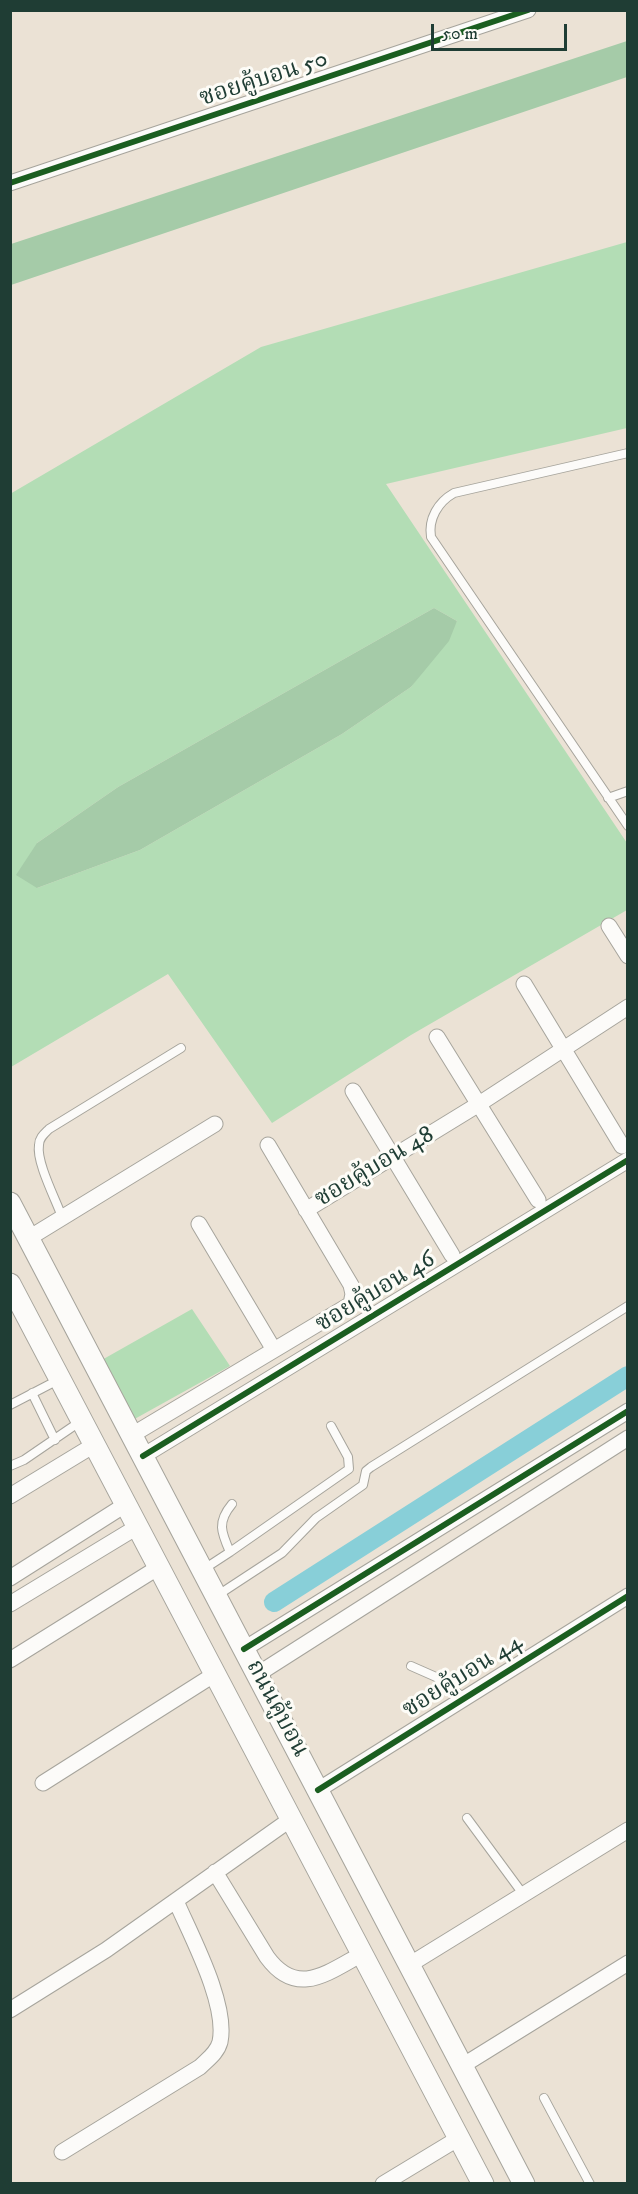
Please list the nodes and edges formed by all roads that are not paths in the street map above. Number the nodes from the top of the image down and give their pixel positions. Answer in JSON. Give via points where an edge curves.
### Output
{"nodes":[{"id":1,"x":528,"y":10,"type":"edge"},
{"id":2,"x":10,"y":183,"type":"edge"},
{"id":3,"x":627,"y":453,"type":"edge"},
{"id":4,"x":627,"y":791,"type":"edge"},
{"id":5,"x":608,"y":798,"type":"junction"},
{"id":6,"x":627,"y":826,"type":"edge"},
{"id":7,"x":609,"y":926,"type":"dead end"},
{"id":8,"x":627,"y":956,"type":"edge"},
{"id":9,"x":524,"y":984,"type":"dead end"},
{"id":10,"x":627,"y":1007,"type":"edge"},
{"id":11,"x":437,"y":1037,"type":"dead end"},
{"id":12,"x":181,"y":1048,"type":"dead end"},
{"id":13,"x":565,"y":1050,"type":"junction"},
{"id":14,"x":353,"y":1091,"type":"dead end"},
{"id":15,"x":479,"y":1104,"type":"junction"},
{"id":16,"x":215,"y":1124,"type":"dead end"},
{"id":17,"x":268,"y":1145,"type":"dead end"},
{"id":18,"x":625,"y":1153,"type":"edge"},
{"id":19,"x":393,"y":1157,"type":"junction"},
{"id":20,"x":538,"y":1200,"type":"dead end"},
{"id":21,"x":10,"y":1203,"type":"edge"},
{"id":22,"x":306,"y":1209,"type":"junction"},
{"id":23,"x":62,"y":1217,"type":"junction"},
{"id":24,"x":199,"y":1224,"type":"dead end"},
{"id":25,"x":29,"y":1238,"type":"junction"},
{"id":26,"x":452,"y":1255,"type":"dead end"},
{"id":27,"x":10,"y":1284,"type":"edge"},
{"id":28,"x":627,"y":1306,"type":"edge"},
{"id":29,"x":274,"y":1350,"type":"junction"},
{"id":30,"x":60,"y":1379,"type":"junction"},
{"id":31,"x":33,"y":1393,"type":"junction"},
{"id":32,"x":10,"y":1405,"type":"edge"},
{"id":33,"x":627,"y":1411,"type":"edge"},
{"id":34,"x":82,"y":1420,"type":"junction"},
{"id":35,"x":331,"y":1426,"type":"dead end"},
{"id":36,"x":132,"y":1435,"type":"junction"},
{"id":37,"x":627,"y":1438,"type":"edge"},
{"id":38,"x":55,"y":1440,"type":"junction"},
{"id":39,"x":94,"y":1444,"type":"junction"},
{"id":40,"x":143,"y":1456,"type":"junction"},
{"id":41,"x":10,"y":1466,"type":"edge"},
{"id":42,"x":10,"y":1496,"type":"edge"},
{"id":43,"x":232,"y":1504,"type":"dead end"},
{"id":44,"x":125,"y":1505,"type":"junction"},
{"id":45,"x":137,"y":1527,"type":"junction"},
{"id":46,"x":230,"y":1552,"type":"junction"},
{"id":47,"x":159,"y":1568,"type":"junction"},
{"id":48,"x":203,"y":1570,"type":"junction"},
{"id":49,"x":10,"y":1578,"type":"edge"},
{"id":50,"x":217,"y":1596,"type":"junction"},
{"id":51,"x":627,"y":1596,"type":"edge"},
{"id":52,"x":10,"y":1604,"type":"edge"},
{"id":53,"x":244,"y":1649,"type":"junction"},
{"id":54,"x":10,"y":1660,"type":"edge"},
{"id":55,"x":411,"y":1666,"type":"dead end"},
{"id":56,"x":216,"y":1674,"type":"junction"},
{"id":57,"x":258,"y":1674,"type":"junction"},
{"id":58,"x":463,"y":1697,"type":"junction"},
{"id":59,"x":43,"y":1783,"type":"dead end"},
{"id":60,"x":318,"y":1791,"type":"junction"},
{"id":61,"x":467,"y":1818,"type":"dead end"},
{"id":62,"x":291,"y":1819,"type":"junction"},
{"id":63,"x":627,"y":1830,"type":"edge"},
{"id":64,"x":215,"y":1872,"type":"junction"},
{"id":65,"x":523,"y":1894,"type":"junction"},
{"id":66,"x":176,"y":1901,"type":"junction"},
{"id":67,"x":362,"y":1954,"type":"junction"},
{"id":68,"x":627,"y":1963,"type":"edge"},
{"id":69,"x":409,"y":1965,"type":"junction"},
{"id":70,"x":10,"y":2010,"type":"edge"},
{"id":71,"x":462,"y":2066,"type":"junction"},
{"id":72,"x":544,"y":2098,"type":"dead end"},
{"id":73,"x":459,"y":2138,"type":"junction"},
{"id":74,"x":62,"y":2152,"type":"dead end"},
{"id":75,"x":383,"y":2184,"type":"edge"},
{"id":76,"x":483,"y":2184,"type":"edge"},
{"id":77,"x":524,"y":2184,"type":"edge"},
{"id":78,"x":590,"y":2184,"type":"edge"}],
"edges":[{"from":1,"to":2,"type":"street","name":"ซอยคู้บอน 50"},
{"from":3,"to":5,"type":"lane","via":[[454,493],[436,511],[430,531]]},
{"from":4,"to":5,"type":"lane"},
{"from":5,"to":6,"type":"lane"},
{"from":7,"to":8,"type":"street"},
{"from":9,"to":13,"type":"street"},
{"from":10,"to":13,"type":"street","name":"ซอยคู้บอน 48"},
{"from":11,"to":15,"type":"street"},
{"from":12,"to":23,"type":"lane","via":[[49,1129],[40,1139],[40,1159]]},
{"from":13,"to":15,"type":"street","name":"ซอยคู้บอน 48"},
{"from":13,"to":18,"type":"street"},
{"from":14,"to":19,"type":"street"},
{"from":15,"to":19,"type":"street","name":"ซอยคู้บอน 48"},
{"from":15,"to":20,"type":"street"},
{"from":16,"to":23,"type":"street"},
{"from":17,"to":22,"type":"street"},
{"from":18,"to":40,"type":"street","name":"ซอยคู้บอน 46"},
{"from":19,"to":22,"type":"street","name":"ซอยคู้บอน 48"},
{"from":19,"to":26,"type":"street"},
{"from":21,"to":25,"type":"main road","name":"ถนนคู้บอน"},
{"from":22,"to":29,"type":"street","name":"ซอยคู้บอน 48","via":[[351,1285],[353,1299],[351,1304]]},
{"from":23,"to":25,"type":"street"},
{"from":24,"to":29,"type":"street"},
{"from":25,"to":36,"type":"main road","name":"ถนนคู้บอน"},
{"from":27,"to":30,"type":"main road","name":"ถนนคู้บอน"},
{"from":28,"to":50,"type":"lane","via":[[371,1467],[363,1485],[316,1518],[282,1553]]},
{"from":29,"to":36,"type":"street","name":"ซอยคู้บอน 48"},
{"from":30,"to":31,"type":"lane"},
{"from":30,"to":34,"type":"main road","name":"ถนนคู้บอน"},
{"from":31,"to":32,"type":"lane"},
{"from":31,"to":38,"type":"lane"},
{"from":33,"to":53,"type":"street"},
{"from":34,"to":38,"type":"lane"},
{"from":34,"to":39,"type":"main road","name":"ถนนคู้บอน"},
{"from":35,"to":46,"type":"lane","via":[[348,1457],[349,1469]]},
{"from":36,"to":40,"type":"main road","name":"ถนนคู้บอน"},
{"from":37,"to":57,"type":"street"},
{"from":38,"to":41,"type":"lane"},
{"from":39,"to":42,"type":"street"},
{"from":39,"to":44,"type":"main road","name":"ถนนคู้บอน"},
{"from":40,"to":48,"type":"main road","name":"ถนนคู้บอน"},
{"from":43,"to":46,"type":"lane","via":[[221,1519]]},
{"from":44,"to":45,"type":"main road","name":"ถนนคู้บอน"},
{"from":44,"to":49,"type":"street"},
{"from":45,"to":47,"type":"main road","name":"ถนนคู้บอน"},
{"from":45,"to":52,"type":"street"},
{"from":46,"to":48,"type":"lane"},
{"from":47,"to":54,"type":"street"},
{"from":47,"to":56,"type":"main road","name":"ถนนคู้บอน"},
{"from":48,"to":50,"type":"main road","name":"ถนนคู้บอน"},
{"from":50,"to":53,"type":"main road","name":"ถนนคู้บอน"},
{"from":51,"to":58,"type":"street","name":"ซอยคู้บอน 44"},
{"from":53,"to":57,"type":"main road","name":"ถนนคู้บอน"},
{"from":55,"to":58,"type":"lane","via":[[436,1677]]},
{"from":56,"to":59,"type":"street"},
{"from":56,"to":62,"type":"main road","name":"ถนนคู้บอน"},
{"from":57,"to":60,"type":"main road","name":"ถนนคู้บอน"},
{"from":58,"to":60,"type":"street","name":"ซอยคู้บอน 44"},
{"from":60,"to":69,"type":"main road","name":"ถนนคู้บอน"},
{"from":61,"to":65,"type":"lane"},
{"from":62,"to":64,"type":"street"},
{"from":62,"to":67,"type":"main road","name":"ถนนคู้บอน"},
{"from":63,"to":65,"type":"street"},
{"from":64,"to":66,"type":"street"},
{"from":64,"to":67,"type":"street","via":[[267,1957],[288,1976],[313,1979]]},
{"from":65,"to":69,"type":"street"},
{"from":66,"to":70,"type":"street"},
{"from":66,"to":74,"type":"street","via":[[213,1991],[220,2020],[219,2044],[200,2067]]},
{"from":67,"to":73,"type":"main road","name":"ถนนคู้บอน"},
{"from":68,"to":71,"type":"street"},
{"from":69,"to":71,"type":"main road","name":"ถนนคู้บอน"},
{"from":71,"to":77,"type":"main road","name":"ถนนคู้บอน"},
{"from":72,"to":78,"type":"lane"},
{"from":73,"to":75,"type":"street"},
{"from":73,"to":76,"type":"main road","name":"ถนนคู้บอน"}]}
